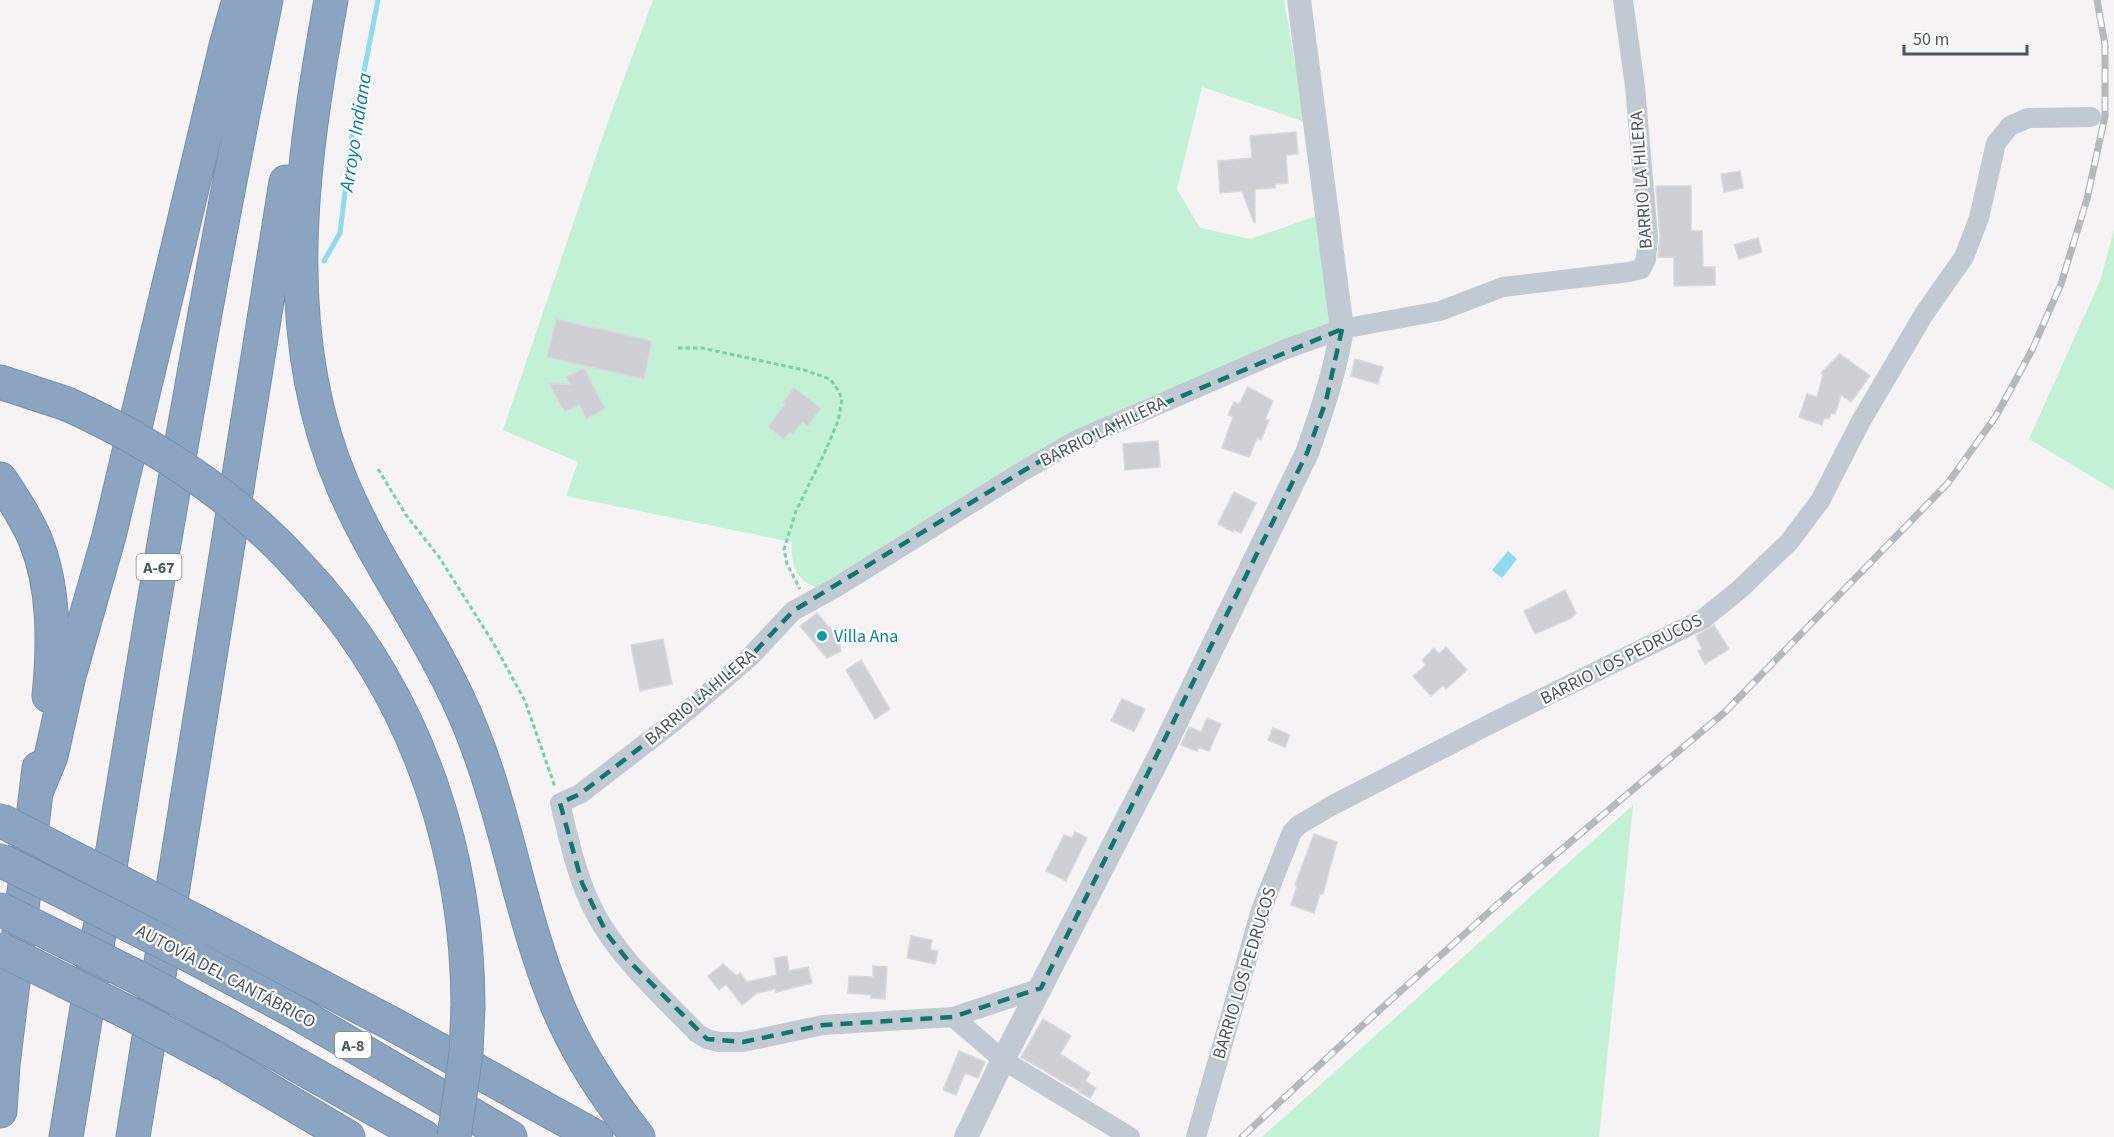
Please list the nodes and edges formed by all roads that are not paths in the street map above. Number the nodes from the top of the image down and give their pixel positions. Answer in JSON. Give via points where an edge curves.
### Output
{"nodes":[{"id":1,"x":239,"y":0,"type":"edge"},
{"id":2,"x":266,"y":0,"type":"edge"},
{"id":3,"x":321,"y":0,"type":"edge"},
{"id":4,"x":332,"y":0,"type":"edge"},
{"id":5,"x":1299,"y":0,"type":"edge"},
{"id":6,"x":1623,"y":0,"type":"edge"},
{"id":7,"x":2091,"y":117,"type":"dead end"},
{"id":8,"x":1342,"y":329,"type":"junction"},
{"id":9,"x":0,"y":382,"type":"edge"},
{"id":10,"x":0,"y":479,"type":"edge"},
{"id":11,"x":38,"y":790,"type":"junction"},
{"id":12,"x":0,"y":820,"type":"edge"},
{"id":13,"x":0,"y":826,"type":"edge"},
{"id":14,"x":0,"y":860,"type":"edge"},
{"id":15,"x":100,"y":873,"type":"junction"},
{"id":16,"x":0,"y":909,"type":"edge"},
{"id":17,"x":0,"y":949,"type":"edge"},
{"id":18,"x":14,"y":978,"type":"junction"},
{"id":19,"x":1041,"y":988,"type":"junction"},
{"id":20,"x":953,"y":1017,"type":"junction"},
{"id":21,"x":0,"y":1028,"type":"edge"},
{"id":22,"x":1003,"y":1060,"type":"junction"},
{"id":23,"x":0,"y":1111,"type":"edge"},
{"id":24,"x":66,"y":1137,"type":"edge"},
{"id":25,"x":133,"y":1137,"type":"edge"},
{"id":26,"x":348,"y":1137,"type":"edge"},
{"id":27,"x":424,"y":1137,"type":"edge"},
{"id":28,"x":454,"y":1137,"type":"edge"},
{"id":29,"x":510,"y":1137,"type":"edge"},
{"id":30,"x":596,"y":1137,"type":"edge"},
{"id":31,"x":638,"y":1137,"type":"edge"},
{"id":32,"x":966,"y":1137,"type":"edge"},
{"id":33,"x":1130,"y":1137,"type":"edge"},
{"id":34,"x":1196,"y":1137,"type":"edge"}],
"edges":[{"from":1,"to":11,"type":"highway","via":[[109,536],[51,756]]},
{"from":2,"to":24,"type":"highway","number":"A-67","via":[[174,481]]},
{"from":3,"to":25,"type":"highway","via":[[279,220]]},
{"from":4,"to":31,"type":"highway","via":[[304,172],[300,245],[300,295],[313,392],[342,486],[471,729],[503,823],[530,928],[573,1041],[594,1078]]},
{"from":5,"to":8,"type":"street"},
{"from":6,"to":8,"type":"street","name":"BARRIO LA HILERA","via":[[1648,237],[1641,268],[1503,286],[1440,311]]},
{"from":7,"to":34,"type":"street","name":"BARRIO LOS PEDRUCOS","via":[[2028,118],[2010,126],[1996,143],[1979,218],[1964,257],[1924,314],[1861,421],[1820,501],[1789,542],[1739,590],[1703,619],[1331,806],[1292,832],[1261,910]]},
{"from":8,"to":19,"type":"street","via":[[1326,401],[1307,453]]},
{"from":8,"to":20,"type":"street","name":"BARRIO LA HILERA","via":[[1286,349],[1077,440],[1023,471],[793,611],[749,658],[680,717],[580,794],[560,803],[582,883],[608,934],[626,958],[707,1039],[743,1042],[823,1025]]},
{"from":9,"to":28,"type":"highway","bridge":true,"via":[[67,404],[141,441],[214,488],[268,535],[321,591],[380,674],[434,792],[462,911],[468,1006],[466,1053]]},
{"from":10,"to":11,"type":"highway","via":[[35,539],[50,610],[52,670]]},
{"from":11,"to":18,"type":"highway"},
{"from":12,"to":15,"type":"highway","bridge":true},
{"from":13,"to":15,"type":"highway","bridge":true},
{"from":14,"to":29,"type":"highway","name":"AUTOVÍA DEL CANTÁBRICO","number":"A-8","bridge":true,"via":[[292,1010]]},
{"from":15,"to":30,"type":"highway","bridge":true,"via":[[396,1026]]},
{"from":16,"to":27,"type":"highway","number":"A-8","bridge":true,"via":[[137,977]]},
{"from":17,"to":26,"type":"highway","bridge":true,"via":[[225,1064]]},
{"from":18,"to":21,"type":"highway"},
{"from":18,"to":23,"type":"highway"},
{"from":19,"to":20,"type":"street"},
{"from":19,"to":22,"type":"street"},
{"from":20,"to":22,"type":"street"},
{"from":22,"to":32,"type":"street"},
{"from":22,"to":33,"type":"street"}]}
